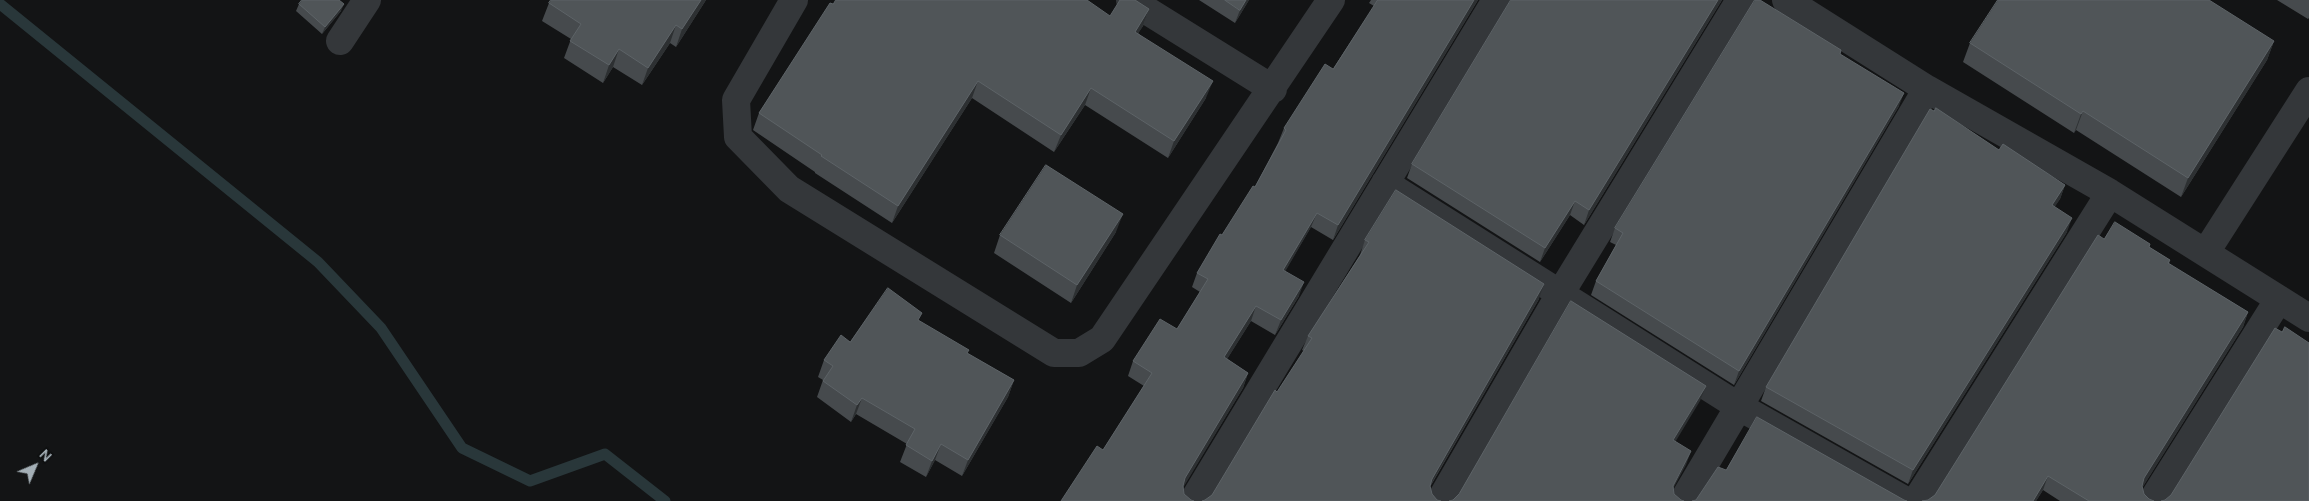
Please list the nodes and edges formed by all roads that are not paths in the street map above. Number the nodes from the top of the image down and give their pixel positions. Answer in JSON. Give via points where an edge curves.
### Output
{"nodes":[{"id":1,"x":367,"y":0,"type":"edge"},
{"id":2,"x":794,"y":0,"type":"edge"},
{"id":3,"x":1130,"y":0,"type":"edge"},
{"id":4,"x":1331,"y":0,"type":"edge"},
{"id":5,"x":1496,"y":0,"type":"edge"},
{"id":6,"x":1740,"y":0,"type":"edge"},
{"id":7,"x":1786,"y":0,"type":"edge"},
{"id":8,"x":340,"y":41,"type":"dead end"},
{"id":9,"x":1273,"y":89,"type":"junction"},
{"id":10,"x":1926,"y":89,"type":"junction"},
{"id":11,"x":2309,"y":91,"type":"edge"},
{"id":12,"x":1385,"y":183,"type":"junction"},
{"id":13,"x":2110,"y":193,"type":"junction"},
{"id":14,"x":2206,"y":252,"type":"junction"},
{"id":15,"x":1560,"y":294,"type":"junction"},
{"id":16,"x":2279,"y":299,"type":"junction"},
{"id":17,"x":2309,"y":318,"type":"edge"},
{"id":18,"x":1738,"y":406,"type":"junction"},
{"id":19,"x":1193,"y":501,"type":"edge"},
{"id":20,"x":1440,"y":501,"type":"edge"},
{"id":21,"x":1683,"y":501,"type":"edge"},
{"id":22,"x":1906,"y":501,"type":"edge"},
{"id":23,"x":1916,"y":501,"type":"edge"},
{"id":24,"x":2152,"y":501,"type":"edge"}],
"edges":[{"from":1,"to":8,"type":"street"},
{"from":2,"to":9,"type":"street","via":[[736,100],[738,137],[789,189],[1054,353],[1079,354],[1102,339]]},
{"from":3,"to":9,"type":"street"},
{"from":4,"to":9,"type":"street"},
{"from":5,"to":12,"type":"street"},
{"from":6,"to":15,"type":"street"},
{"from":7,"to":10,"type":"street"},
{"from":10,"to":13,"type":"street"},
{"from":10,"to":18,"type":"street"},
{"from":11,"to":14,"type":"street"},
{"from":12,"to":15,"type":"street"},
{"from":12,"to":19,"type":"street"},
{"from":13,"to":14,"type":"street"},
{"from":13,"to":23,"type":"street"},
{"from":14,"to":16,"type":"street"},
{"from":15,"to":18,"type":"street"},
{"from":15,"to":20,"type":"street"},
{"from":16,"to":17,"type":"street"},
{"from":16,"to":24,"type":"street"},
{"from":18,"to":21,"type":"street"},
{"from":18,"to":22,"type":"street"}]}
